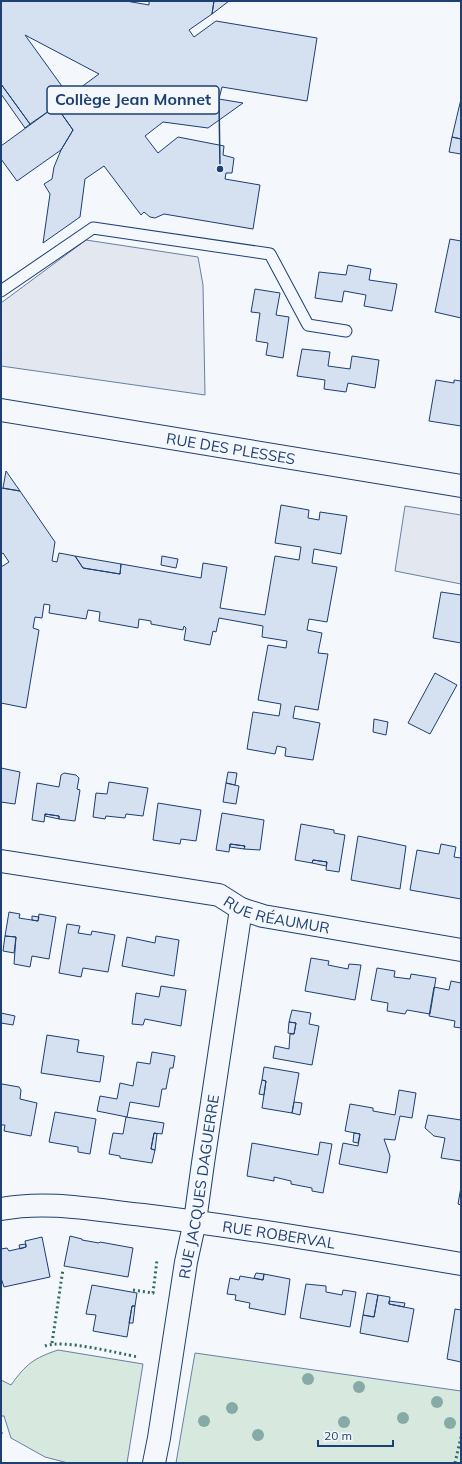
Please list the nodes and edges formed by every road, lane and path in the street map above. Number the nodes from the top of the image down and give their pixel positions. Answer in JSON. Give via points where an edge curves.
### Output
{"nodes":[{"id":1,"x":1,"y":291,"type":"edge"},
{"id":2,"x":346,"y":331,"type":"dead end"},
{"id":3,"x":1,"y":410,"type":"edge"},
{"id":4,"x":461,"y":486,"type":"edge"},
{"id":5,"x":1,"y":861,"type":"edge"},
{"id":6,"x":241,"y":909,"type":"junction"},
{"id":7,"x":461,"y":950,"type":"edge"},
{"id":8,"x":1,"y":1209,"type":"edge"},
{"id":9,"x":195,"y":1221,"type":"junction"},
{"id":10,"x":461,"y":1264,"type":"edge"},
{"id":11,"x":154,"y":1463,"type":"edge"}],
"edges":[{"from":1,"to":2,"type":"lane","via":[[93,228],[270,254],[308,325]]},
{"from":3,"to":4,"type":"street","name":"RUE DES PLESSES"},
{"from":5,"to":6,"type":"street","name":"RUE RÉAUMUR","via":[[219,895]]},
{"from":6,"to":7,"type":"street","name":"RUE RÉAUMUR","via":[[263,916]]},
{"from":6,"to":9,"type":"street","name":"RUE JACQUES DAGUERRE"},
{"from":8,"to":9,"type":"street","name":"RUE ROBERVAL","via":[[49,1205]]},
{"from":9,"to":10,"type":"street","name":"RUE ROBERVAL"},
{"from":9,"to":11,"type":"street","name":"RUE JACQUES DAGUERRE","via":[[186,1262]]}]}
